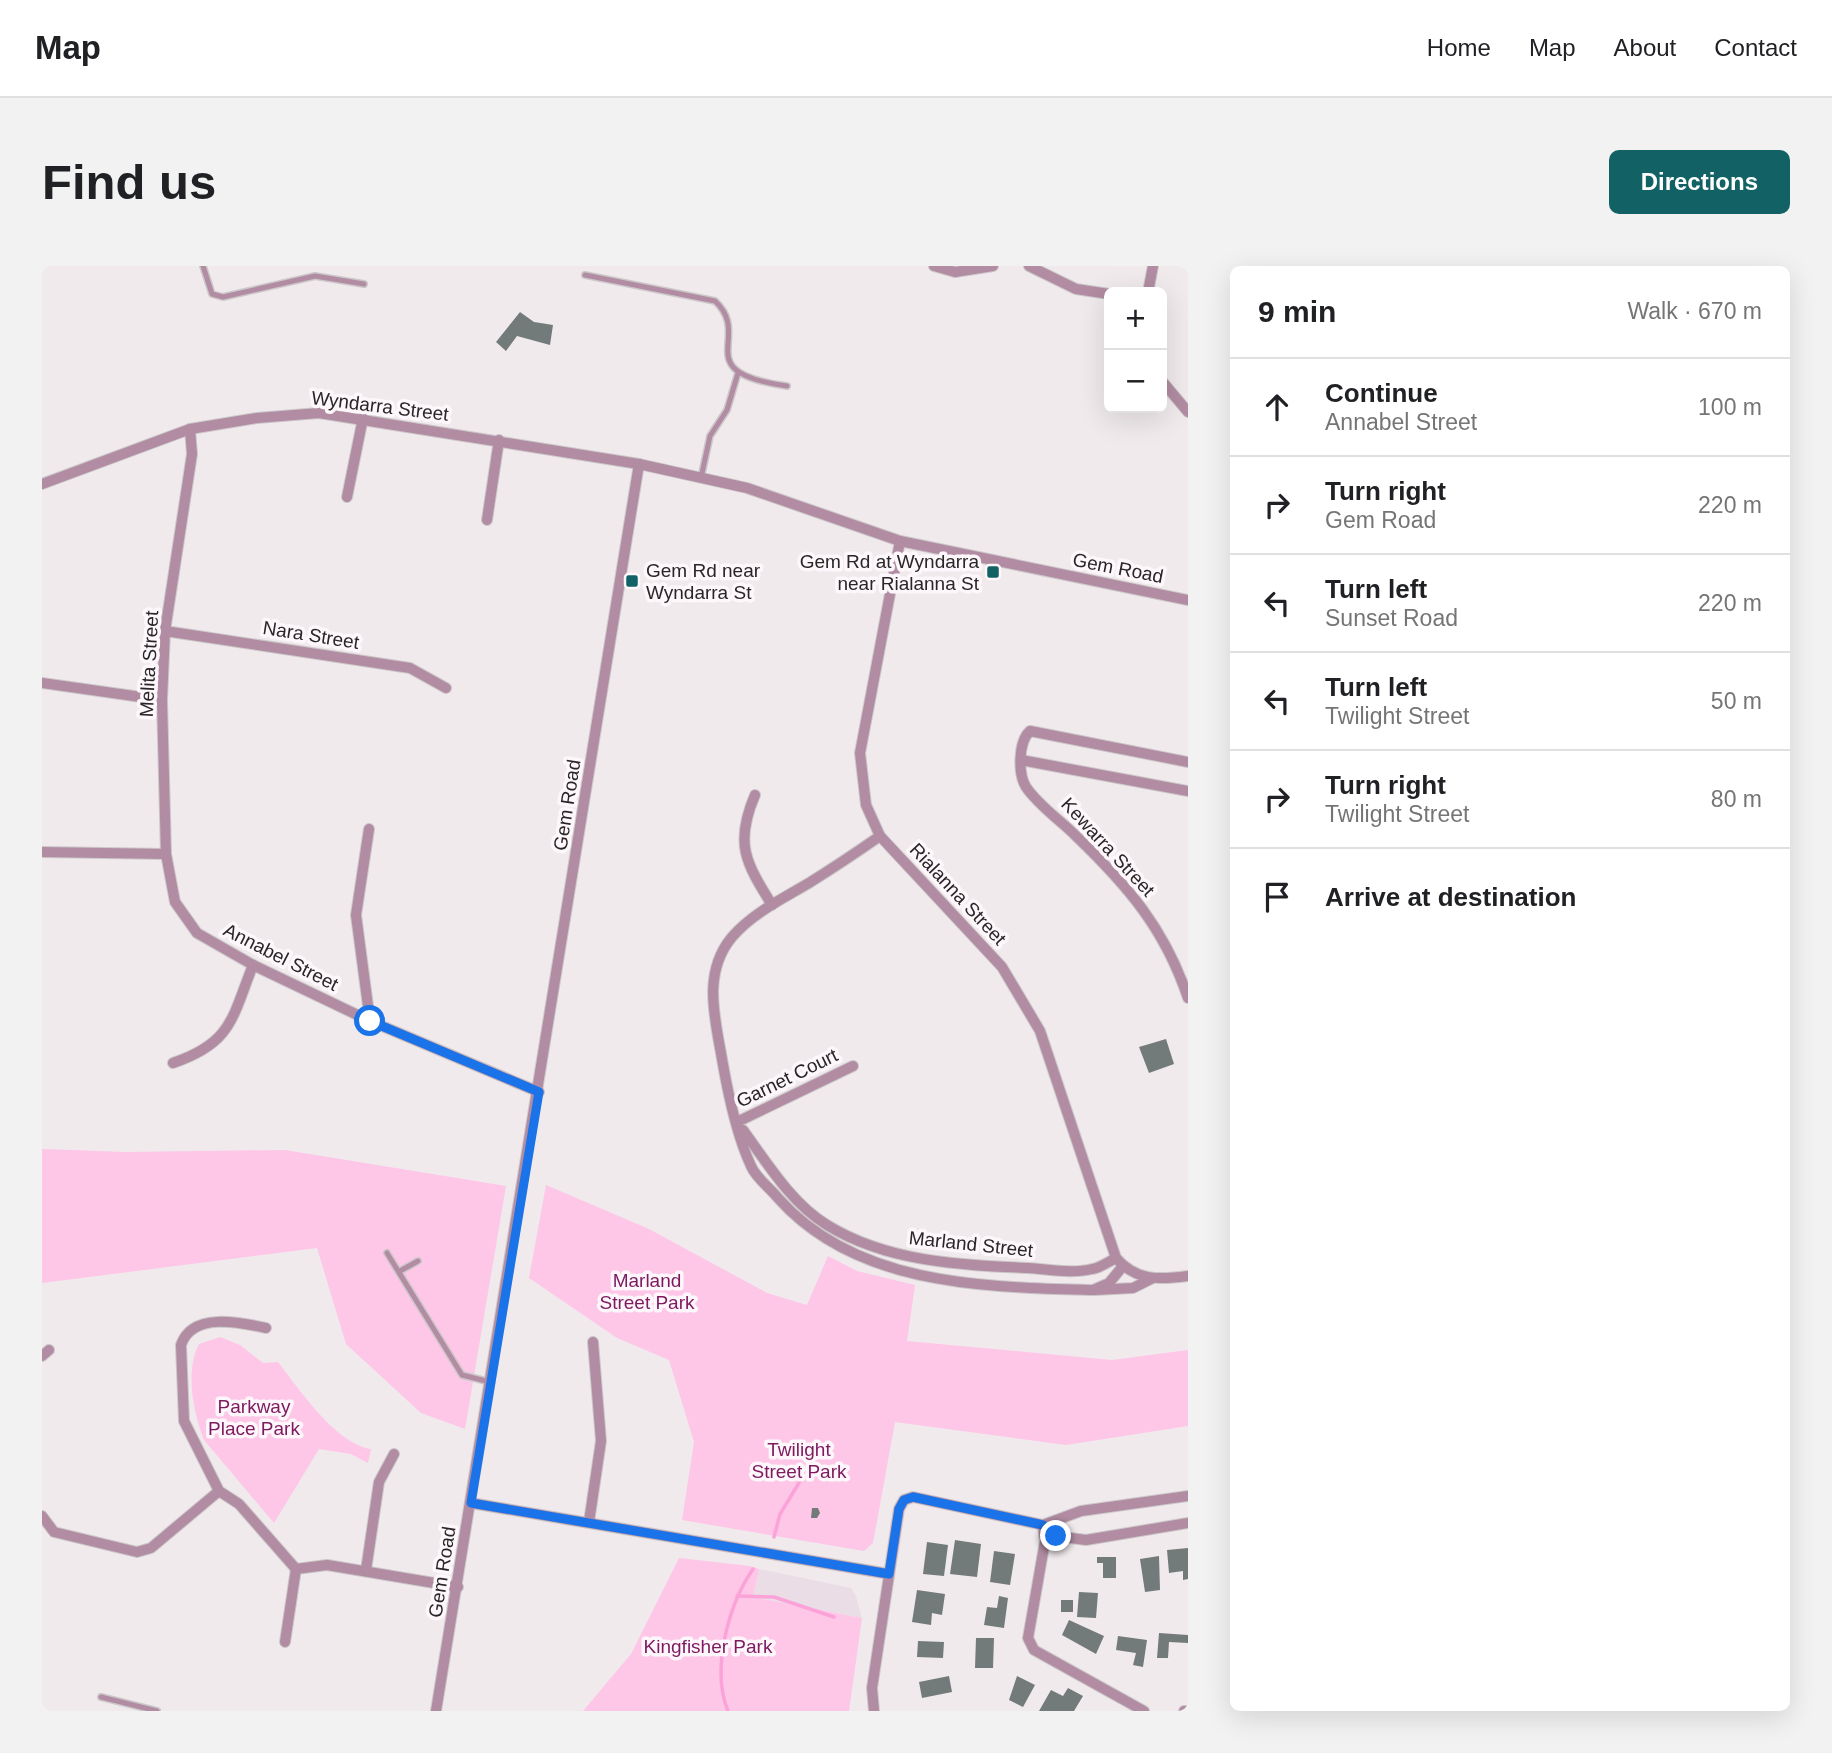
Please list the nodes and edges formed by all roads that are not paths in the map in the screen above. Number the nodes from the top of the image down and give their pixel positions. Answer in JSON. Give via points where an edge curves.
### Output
{"nodes":[{"id":1,"x":203,"y":266,"type":"edge"},
{"id":2,"x":934,"y":266,"type":"edge"},
{"id":3,"x":993,"y":266,"type":"edge"},
{"id":4,"x":1029,"y":266,"type":"edge"},
{"id":5,"x":1153,"y":266,"type":"edge"},
{"id":6,"x":585,"y":275,"type":"dead end"},
{"id":7,"x":364,"y":284,"type":"dead end"},
{"id":8,"x":1150,"y":287,"type":"edge"},
{"id":9,"x":1104,"y":293,"type":"edge"},
{"id":10,"x":738,"y":373,"type":"junction"},
{"id":11,"x":787,"y":386,"type":"dead end"},
{"id":12,"x":1167,"y":387,"type":"edge"},
{"id":13,"x":1188,"y":412,"type":"edge"},
{"id":14,"x":363,"y":418,"type":"junction"},
{"id":15,"x":190,"y":429,"type":"junction"},
{"id":16,"x":499,"y":440,"type":"junction"},
{"id":17,"x":639,"y":464,"type":"junction"},
{"id":18,"x":701,"y":478,"type":"junction"},
{"id":19,"x":42,"y":484,"type":"edge"},
{"id":20,"x":347,"y":498,"type":"dead end"},
{"id":21,"x":487,"y":520,"type":"dead end"},
{"id":22,"x":900,"y":541,"type":"junction"},
{"id":23,"x":1188,"y":600,"type":"edge"},
{"id":24,"x":165,"y":631,"type":"junction"},
{"id":25,"x":42,"y":683,"type":"edge"},
{"id":26,"x":446,"y":688,"type":"dead end"},
{"id":27,"x":162,"y":700,"type":"junction"},
{"id":28,"x":1021,"y":760,"type":"junction"},
{"id":29,"x":1188,"y":762,"type":"edge"},
{"id":30,"x":1188,"y":791,"type":"edge"},
{"id":31,"x":755,"y":795,"type":"dead end"},
{"id":32,"x":369,"y":829,"type":"dead end"},
{"id":33,"x":880,"y":836,"type":"junction"},
{"id":34,"x":42,"y":852,"type":"edge"},
{"id":35,"x":166,"y":854,"type":"junction"},
{"id":36,"x":175,"y":902,"type":"joint"},
{"id":37,"x":772,"y":905,"type":"junction"},
{"id":38,"x":253,"y":965,"type":"junction"},
{"id":39,"x":1188,"y":998,"type":"edge"},
{"id":40,"x":370,"y":1021,"type":"junction"},
{"id":41,"x":173,"y":1063,"type":"dead end"},
{"id":42,"x":853,"y":1066,"type":"dead end"},
{"id":43,"x":539,"y":1092,"type":"junction"},
{"id":44,"x":737,"y":1122,"type":"junction"},
{"id":45,"x":387,"y":1253,"type":"dead end"},
{"id":46,"x":418,"y":1261,"type":"dead end"},
{"id":47,"x":1119,"y":1262,"type":"junction"},
{"id":48,"x":400,"y":1272,"type":"junction"},
{"id":49,"x":1188,"y":1276,"type":"edge"},
{"id":50,"x":1152,"y":1279,"type":"junction"},
{"id":51,"x":1093,"y":1290,"type":"junction"},
{"id":52,"x":266,"y":1328,"type":"dead end"},
{"id":53,"x":593,"y":1342,"type":"dead end"},
{"id":54,"x":490,"y":1382,"type":"junction"},
{"id":55,"x":394,"y":1454,"type":"dead end"},
{"id":56,"x":219,"y":1491,"type":"junction"},
{"id":57,"x":1188,"y":1496,"type":"edge"},
{"id":58,"x":471,"y":1503,"type":"junction"},
{"id":59,"x":42,"y":1516,"type":"edge"},
{"id":60,"x":589,"y":1522,"type":"junction"},
{"id":61,"x":1188,"y":1523,"type":"edge"},
{"id":62,"x":1043,"y":1525,"type":"junction"},
{"id":63,"x":296,"y":1569,"type":"junction"},
{"id":64,"x":366,"y":1570,"type":"junction"},
{"id":65,"x":889,"y":1574,"type":"junction"},
{"id":66,"x":458,"y":1587,"type":"junction"},
{"id":67,"x":285,"y":1642,"type":"dead end"},
{"id":68,"x":101,"y":1697,"type":"dead end"},
{"id":69,"x":156,"y":1711,"type":"edge"},
{"id":70,"x":436,"y":1711,"type":"edge"},
{"id":71,"x":873,"y":1711,"type":"edge"},
{"id":72,"x":1144,"y":1711,"type":"edge"}],
"edges":[{"from":1,"to":7,"type":"lane","via":[[212,294],[223,297],[315,276]]},
{"from":2,"to":3,"type":"street","via":[[955,272]]},
{"from":4,"to":9,"type":"street","via":[[1076,289]]},
{"from":5,"to":8,"type":"street"},
{"from":6,"to":10,"type":"lane","via":[[715,302],[727,321],[726,358]]},
{"from":10,"to":11,"type":"lane"},
{"from":10,"to":18,"type":"lane","via":[[727,410],[710,436]]},
{"from":12,"to":13,"type":"street"},
{"from":14,"to":15,"type":"street","name":"Wyndarra Street","via":[[319,413]]},
{"from":14,"to":16,"type":"street","name":"Wyndarra Street"},
{"from":14,"to":20,"type":"street"},
{"from":15,"to":19,"type":"street","name":"Wyndarra Street"},
{"from":15,"to":24,"type":"street","name":"Melita Street","via":[[192,454]]},
{"from":16,"to":17,"type":"street","name":"Wyndarra Street"},
{"from":16,"to":21,"type":"street"},
{"from":17,"to":18,"type":"street","name":"Gem Road"},
{"from":17,"to":43,"type":"street","name":"Gem Road"},
{"from":18,"to":22,"type":"street","name":"Gem Road","via":[[747,488]]},
{"from":22,"to":23,"type":"street","name":"Gem Road"},
{"from":22,"to":33,"type":"street","name":"Rialanna Street","via":[[860,753],[866,804]]},
{"from":24,"to":26,"type":"street","name":"Nara Street","via":[[410,668]]},
{"from":24,"to":27,"type":"street","name":"Melita Street"},
{"from":25,"to":27,"type":"street"},
{"from":27,"to":35,"type":"street","name":"Melita Street"},
{"from":28,"to":29,"type":"street","via":[[1022,744],[1030,731]]},
{"from":28,"to":30,"type":"street"},
{"from":28,"to":39,"type":"street","name":"Kewarra Street","via":[[1025,786],[1119,878],[1157,926]]},
{"from":31,"to":37,"type":"street","via":[[743,831],[743,848],[747,865]]},
{"from":32,"to":40,"type":"street","via":[[356,915]]},
{"from":33,"to":37,"type":"street","name":"Marland Street"},
{"from":33,"to":47,"type":"street","name":"Rialanna Street","via":[[1002,967],[1040,1031]]},
{"from":34,"to":35,"type":"street"},
{"from":35,"to":36,"type":"street","name":"Melita Street"},
{"from":36,"to":38,"type":"street","name":"Annabel Street","via":[[197,933]]},
{"from":37,"to":44,"type":"street","name":"Marland Street","via":[[731,939],[716,965],[711,996]]},
{"from":38,"to":40,"type":"street","name":"Annabel Street"},
{"from":38,"to":41,"type":"street","via":[[227,1031],[215,1044]]},
{"from":40,"to":43,"type":"street","name":"Annabel Street"},
{"from":42,"to":44,"type":"street","name":"Garnet Court"},
{"from":43,"to":54,"type":"street","name":"Gem Road"},
{"from":44,"to":47,"type":"street","name":"Marland Street","via":[[797,1199],[826,1224],[865,1244],[909,1257],[984,1266],[1094,1269]]},
{"from":44,"to":51,"type":"street","name":"Marland Street","via":[[751,1168],[791,1213],[822,1238],[862,1258],[905,1272],[966,1283]]},
{"from":45,"to":48,"type":"lane"},
{"from":46,"to":48,"type":"lane"},
{"from":47,"to":50,"type":"street","name":"Marland Street"},
{"from":47,"to":51,"type":"street","via":[[1108,1283]]},
{"from":48,"to":54,"type":"lane","via":[[462,1376]]},
{"from":49,"to":50,"type":"street","name":"Marland Street"},
{"from":50,"to":51,"type":"street","name":"Marland Street","via":[[1133,1288]]},
{"from":52,"to":56,"type":"street","via":[[236,1321],[199,1325],[184,1335],[181,1345],[184,1421]]},
{"from":53,"to":60,"type":"street","via":[[601,1441]]},
{"from":54,"to":58,"type":"street","name":"Gem Road"},
{"from":55,"to":64,"type":"street","via":[[379,1482]]},
{"from":56,"to":59,"type":"street","via":[[151,1548],[137,1552],[54,1532]]},
{"from":56,"to":63,"type":"street","via":[[239,1504]]},
{"from":57,"to":62,"type":"street","via":[[1081,1511]]},
{"from":58,"to":60,"type":"street"},
{"from":58,"to":66,"type":"street","name":"Gem Road"},
{"from":60,"to":65,"type":"street"},
{"from":61,"to":62,"type":"street","via":[[1086,1540],[1056,1536]]},
{"from":62,"to":65,"type":"street","via":[[913,1497],[904,1500],[899,1509]]},
{"from":62,"to":72,"type":"street","via":[[1045,1541],[1028,1638],[1034,1650]]},
{"from":63,"to":64,"type":"street","via":[[327,1565]]},
{"from":63,"to":67,"type":"street"},
{"from":64,"to":66,"type":"street"},
{"from":65,"to":71,"type":"street","via":[[872,1688]]},
{"from":66,"to":70,"type":"street","name":"Gem Road"},
{"from":68,"to":69,"type":"lane"}]}
